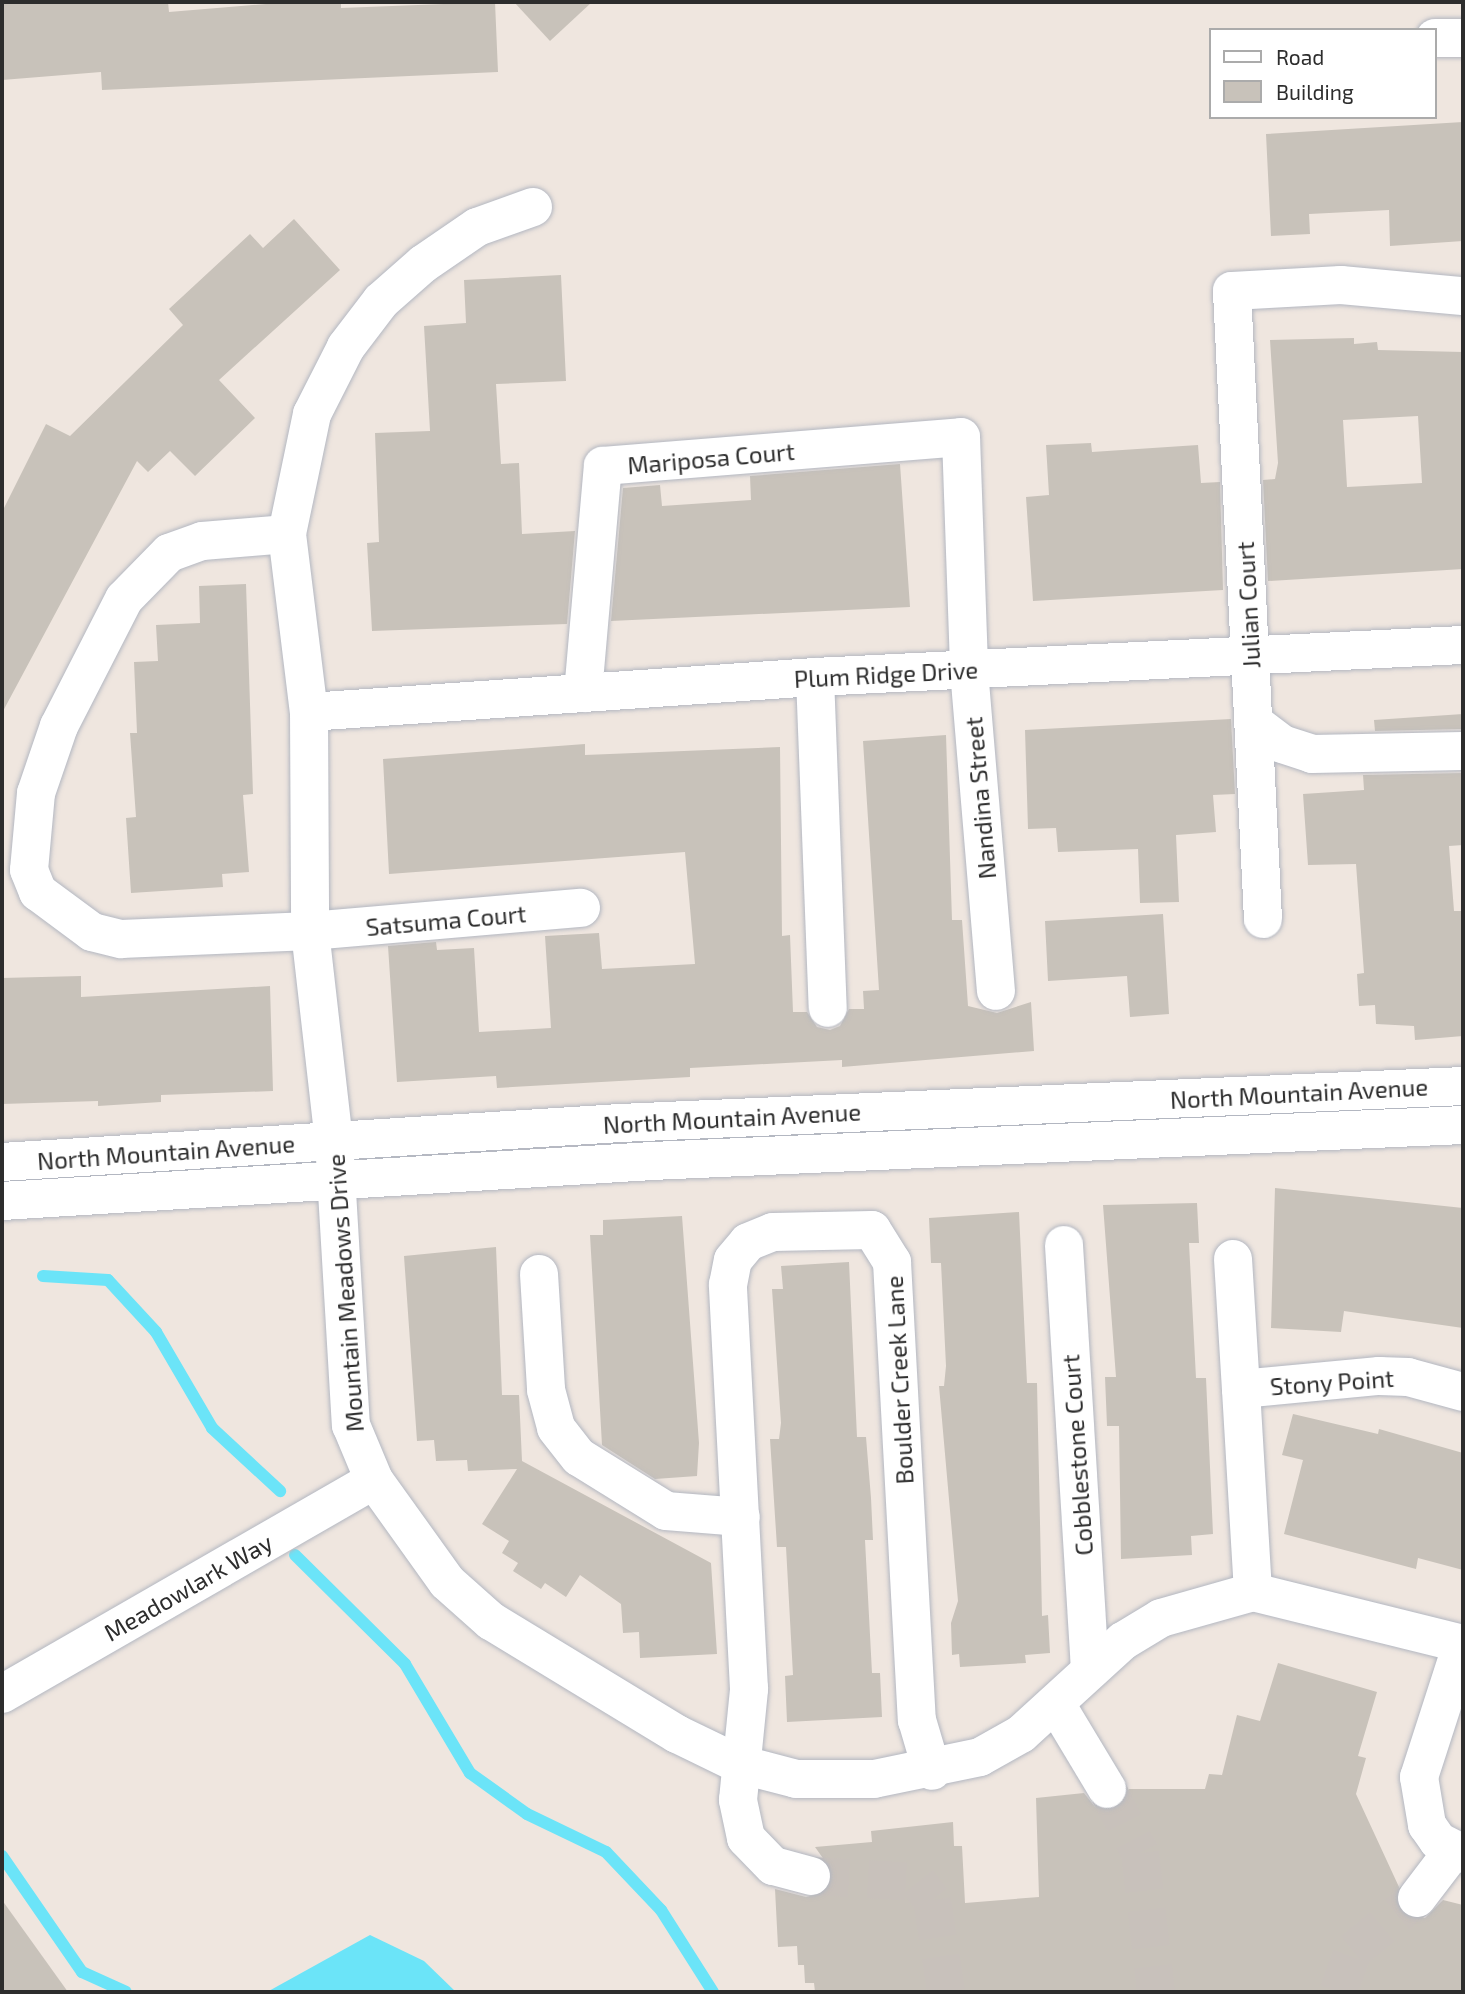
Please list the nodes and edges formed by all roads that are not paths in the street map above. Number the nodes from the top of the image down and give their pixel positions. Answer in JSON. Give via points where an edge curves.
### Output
{"nodes":[{"id":1,"x":1437,"y":38,"type":"edge"},
{"id":2,"x":1463,"y":38,"type":"edge"},
{"id":3,"x":533,"y":207,"type":"dead end"},
{"id":4,"x":1463,"y":296,"type":"edge"},
{"id":5,"x":961,"y":437,"type":"joint"},
{"id":6,"x":287,"y":534,"type":"junction"},
{"id":7,"x":1463,"y":645,"type":"edge"},
{"id":8,"x":1250,"y":657,"type":"junction"},
{"id":9,"x":969,"y":670,"type":"junction"},
{"id":10,"x":815,"y":677,"type":"junction"},
{"id":11,"x":583,"y":693,"type":"junction"},
{"id":12,"x":309,"y":712,"type":"junction"},
{"id":13,"x":1253,"y":722,"type":"junction"},
{"id":14,"x":1463,"y":751,"type":"edge"},
{"id":15,"x":582,"y":908,"type":"dead end"},
{"id":16,"x":1264,"y":919,"type":"dead end"},
{"id":17,"x":310,"y":931,"type":"junction"},
{"id":18,"x":996,"y":991,"type":"dead end"},
{"id":19,"x":828,"y":1008,"type":"dead end"},
{"id":20,"x":1463,"y":1086,"type":"edge"},
{"id":21,"x":1463,"y":1125,"type":"edge"},
{"id":22,"x":334,"y":1141,"type":"junction"},
{"id":23,"x":2,"y":1162,"type":"edge"},
{"id":24,"x":337,"y":1180,"type":"junction"},
{"id":25,"x":2,"y":1201,"type":"edge"},
{"id":26,"x":1064,"y":1245,"type":"dead end"},
{"id":27,"x":1233,"y":1259,"type":"dead end"},
{"id":28,"x":540,"y":1274,"type":"dead end"},
{"id":29,"x":1241,"y":1389,"type":"junction"},
{"id":30,"x":1463,"y":1392,"type":"edge"},
{"id":31,"x":374,"y":1480,"type":"junction"},
{"id":32,"x":741,"y":1517,"type":"junction"},
{"id":33,"x":1253,"y":1592,"type":"junction"},
{"id":34,"x":1462,"y":1644,"type":"edge"},
{"id":35,"x":1090,"y":1666,"type":"junction"},
{"id":36,"x":2,"y":1694,"type":"edge"},
{"id":37,"x":1056,"y":1704,"type":"junction"},
{"id":38,"x":739,"y":1764,"type":"junction"},
{"id":39,"x":932,"y":1771,"type":"junction"},
{"id":40,"x":1107,"y":1789,"type":"tunnel mouth"},
{"id":41,"x":1458,"y":1853,"type":"edge"},
{"id":42,"x":811,"y":1876,"type":"tunnel mouth"},
{"id":43,"x":1417,"y":1898,"type":"tunnel mouth"}],
"edges":[{"from":1,"to":2,"type":"street"},
{"from":3,"to":6,"type":"street","name":"Mountain Meadows Drive","via":[[477,227],[381,301],[346,347],[312,414]]},
{"from":4,"to":8,"type":"street","name":"Julian Court","via":[[1341,285],[1232,292]]},
{"from":5,"to":9,"type":"street","name":"Nandina Street"},
{"from":5,"to":11,"type":"street","name":"Mariposa Court","via":[[603,467]]},
{"from":6,"to":12,"type":"street","name":"Mountain Meadows Drive"},
{"from":6,"to":17,"type":"street","name":"Satsuma Court","via":[[202,541],[169,553],[124,599],[59,726],[36,793],[29,870],[38,892],[55,909],[92,932],[121,939]]},
{"from":7,"to":8,"type":"street","name":"Plum Ridge Drive"},
{"from":8,"to":9,"type":"street","name":"Plum Ridge Drive"},
{"from":8,"to":13,"type":"street","name":"Julian Court"},
{"from":9,"to":10,"type":"street","name":"Plum Ridge Drive"},
{"from":9,"to":18,"type":"street","name":"Nandina Street"},
{"from":10,"to":11,"type":"street","name":"Plum Ridge Drive"},
{"from":10,"to":19,"type":"street"},
{"from":11,"to":12,"type":"street","name":"Plum Ridge Drive"},
{"from":12,"to":17,"type":"street","name":"Mountain Meadows Drive"},
{"from":13,"to":14,"type":"street","via":[[1282,744],[1312,754]]},
{"from":13,"to":16,"type":"street","name":"Julian Court"},
{"from":15,"to":17,"type":"street","name":"Satsuma Court"},
{"from":17,"to":22,"type":"street","name":"Mountain Meadows Drive"},
{"from":20,"to":22,"type":"street","name":"North Mountain Avenue","via":[[620,1123]]},
{"from":21,"to":24,"type":"street","name":"North Mountain Avenue"},
{"from":22,"to":23,"type":"street","name":"North Mountain Avenue"},
{"from":22,"to":24,"type":"street","name":"Mountain Meadows Drive"},
{"from":24,"to":25,"type":"street","name":"North Mountain Avenue"},
{"from":24,"to":31,"type":"street","name":"Mountain Meadows Drive","via":[[351,1424]]},
{"from":26,"to":35,"type":"street","name":"Cobblestone Court"},
{"from":27,"to":29,"type":"street","name":"Stony Point"},
{"from":28,"to":32,"type":"street","via":[[546,1390],[556,1428],[579,1457],[666,1511]]},
{"from":29,"to":30,"type":"street","name":"Stony Point","via":[[1379,1376],[1408,1377]]},
{"from":29,"to":33,"type":"street","name":"Stony Point"},
{"from":31,"to":36,"type":"street","name":"Meadowlark Way"},
{"from":31,"to":38,"type":"street","name":"Mountain Meadows Drive","via":[[447,1583],[491,1621],[677,1734]]},
{"from":32,"to":38,"type":"street","name":"Boulder Creek Lane","via":[[749,1689]]},
{"from":32,"to":39,"type":"street","name":"Boulder Creek Lane","via":[[728,1285],[733,1260],[748,1242],[773,1232],[872,1230],[892,1262],[917,1720]]},
{"from":33,"to":34,"type":"street","name":"Mountain Meadows Drive"},
{"from":33,"to":35,"type":"street","name":"Mountain Meadows Drive","via":[[1161,1618]]},
{"from":34,"to":41,"type":"street","via":[[1419,1777],[1427,1825]]},
{"from":35,"to":37,"type":"street","name":"Mountain Meadows Drive"},
{"from":37,"to":39,"type":"street","name":"Mountain Meadows Drive","via":[[1021,1734],[980,1757]]},
{"from":37,"to":40,"type":"street"},
{"from":38,"to":39,"type":"street","name":"Mountain Meadows Drive","via":[[796,1779],[874,1779]]},
{"from":38,"to":42,"type":"street","name":"Boulder Creek Lane","via":[[738,1800],[746,1838],[773,1866]]},
{"from":41,"to":43,"type":"street"}]}
